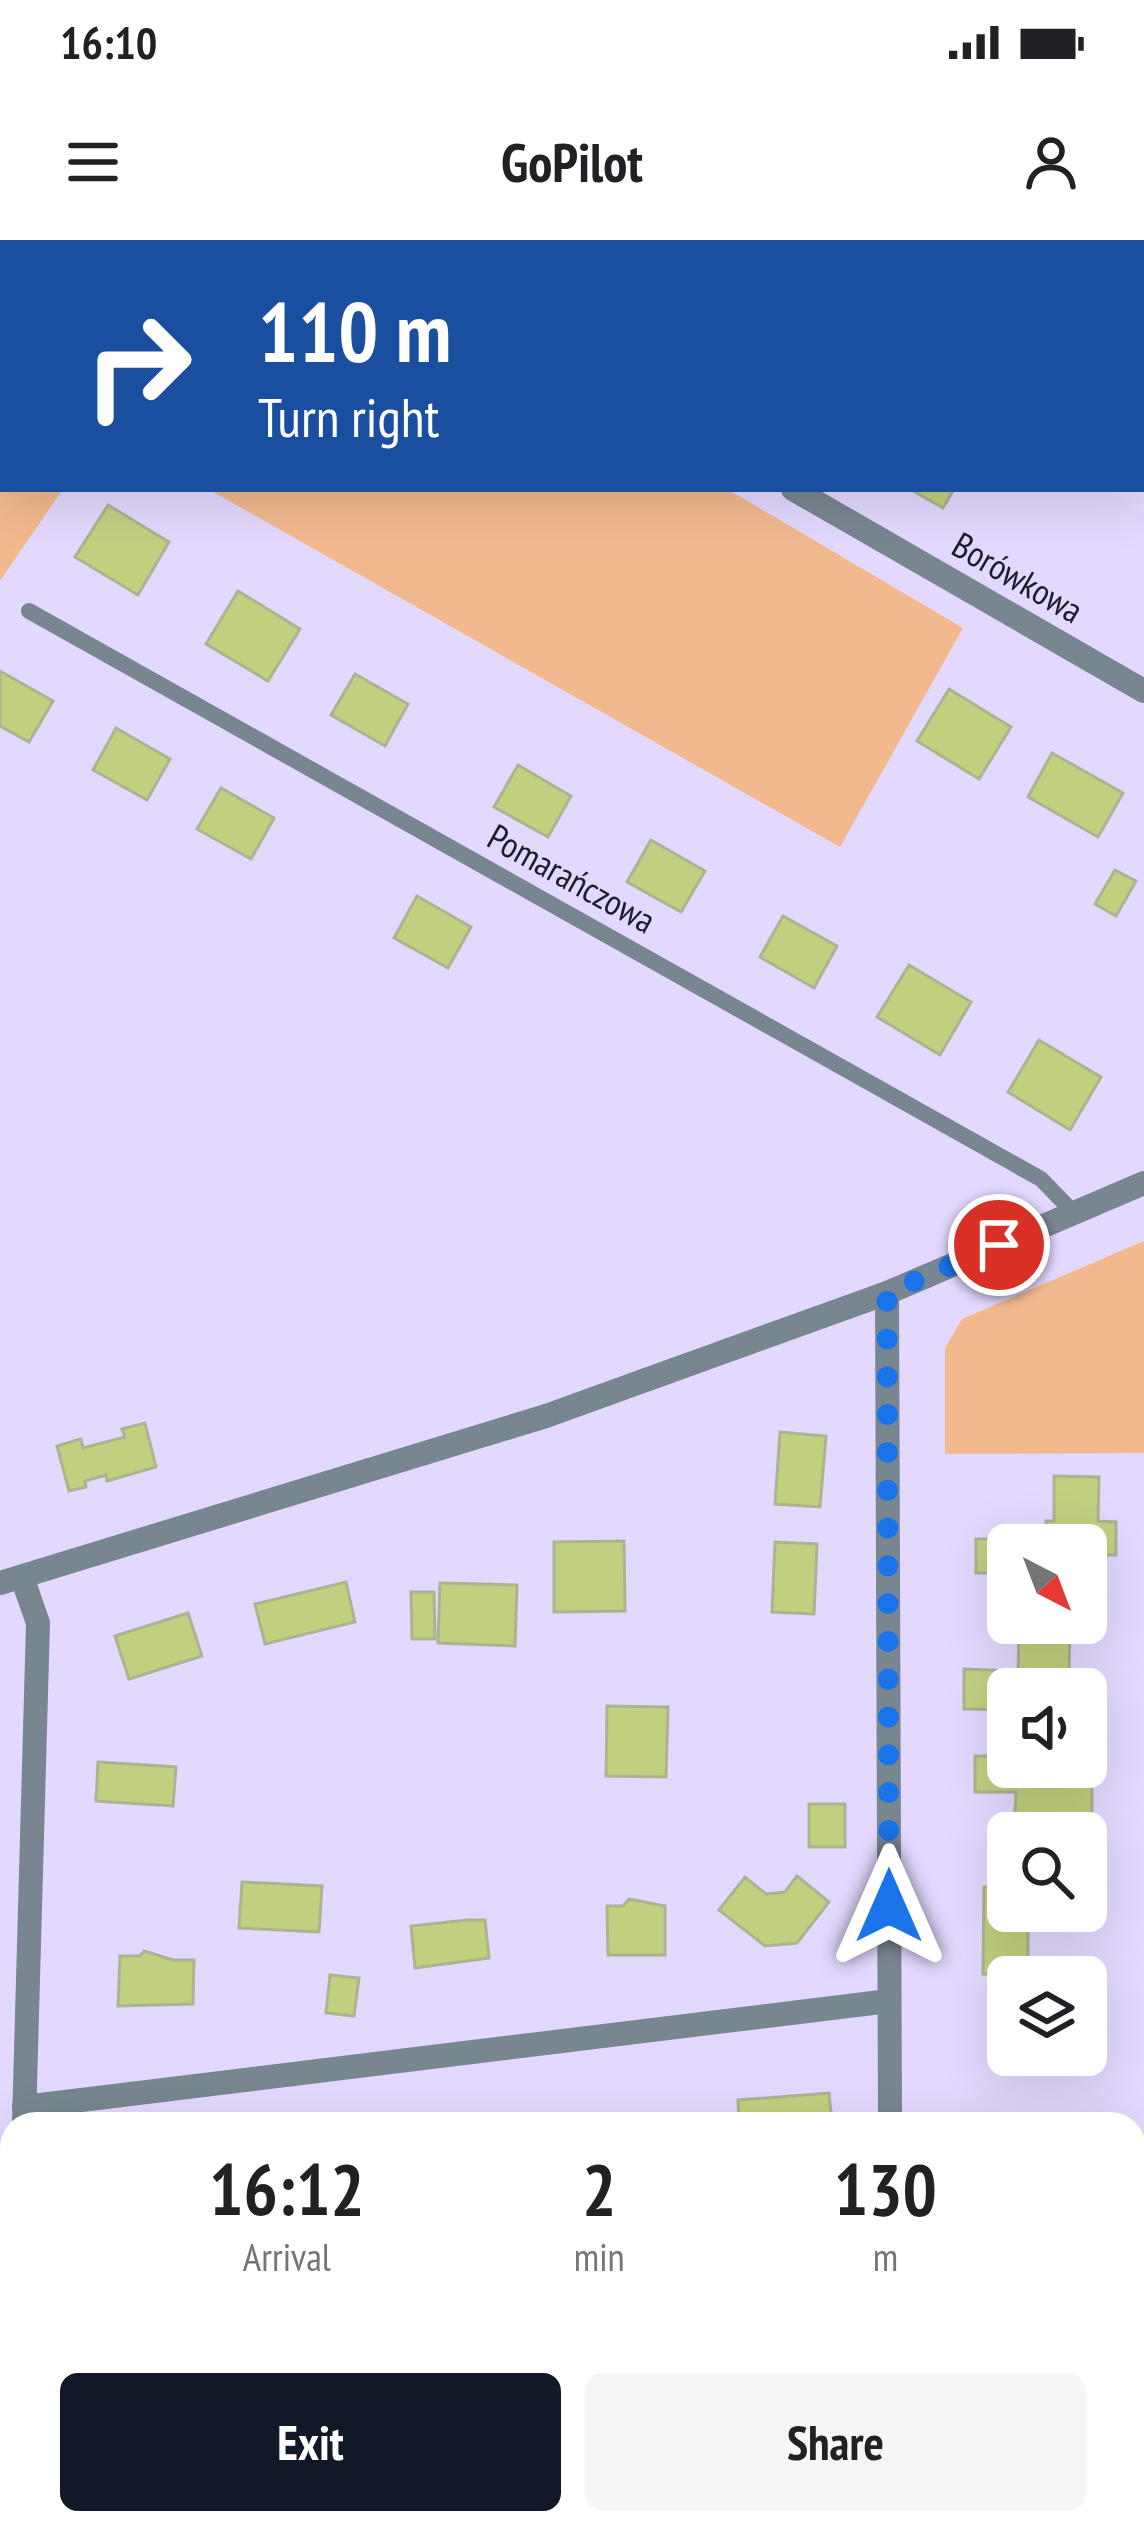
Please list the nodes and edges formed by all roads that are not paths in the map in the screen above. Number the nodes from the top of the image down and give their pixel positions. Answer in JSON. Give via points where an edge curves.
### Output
{"nodes":[{"id":1,"x":799,"y":492,"type":"edge"},
{"id":2,"x":29,"y":611,"type":"dead end"},
{"id":3,"x":1144,"y":691,"type":"edge"},
{"id":4,"x":1144,"y":1183,"type":"edge"},
{"id":5,"x":1074,"y":1213,"type":"junction"},
{"id":6,"x":887,"y":1293,"type":"junction"},
{"id":7,"x":11,"y":1580,"type":"edge"},
{"id":8,"x":889,"y":2001,"type":"junction"},
{"id":9,"x":24,"y":2112,"type":"edge"},
{"id":10,"x":54,"y":2112,"type":"edge"},
{"id":11,"x":890,"y":2112,"type":"edge"}],
"edges":[{"from":1,"to":3,"type":"street","name":"Borówkowa"},
{"from":2,"to":5,"type":"lane","name":"Pomarańczowa","via":[[1040,1179]]},
{"from":4,"to":5,"type":"street"},
{"from":5,"to":6,"type":"street"},
{"from":6,"to":7,"type":"street","via":[[547,1416]]},
{"from":6,"to":8,"type":"street"},
{"from":7,"to":9,"type":"street","via":[[38,1622]]},
{"from":8,"to":10,"type":"street"},
{"from":8,"to":11,"type":"street"}]}
